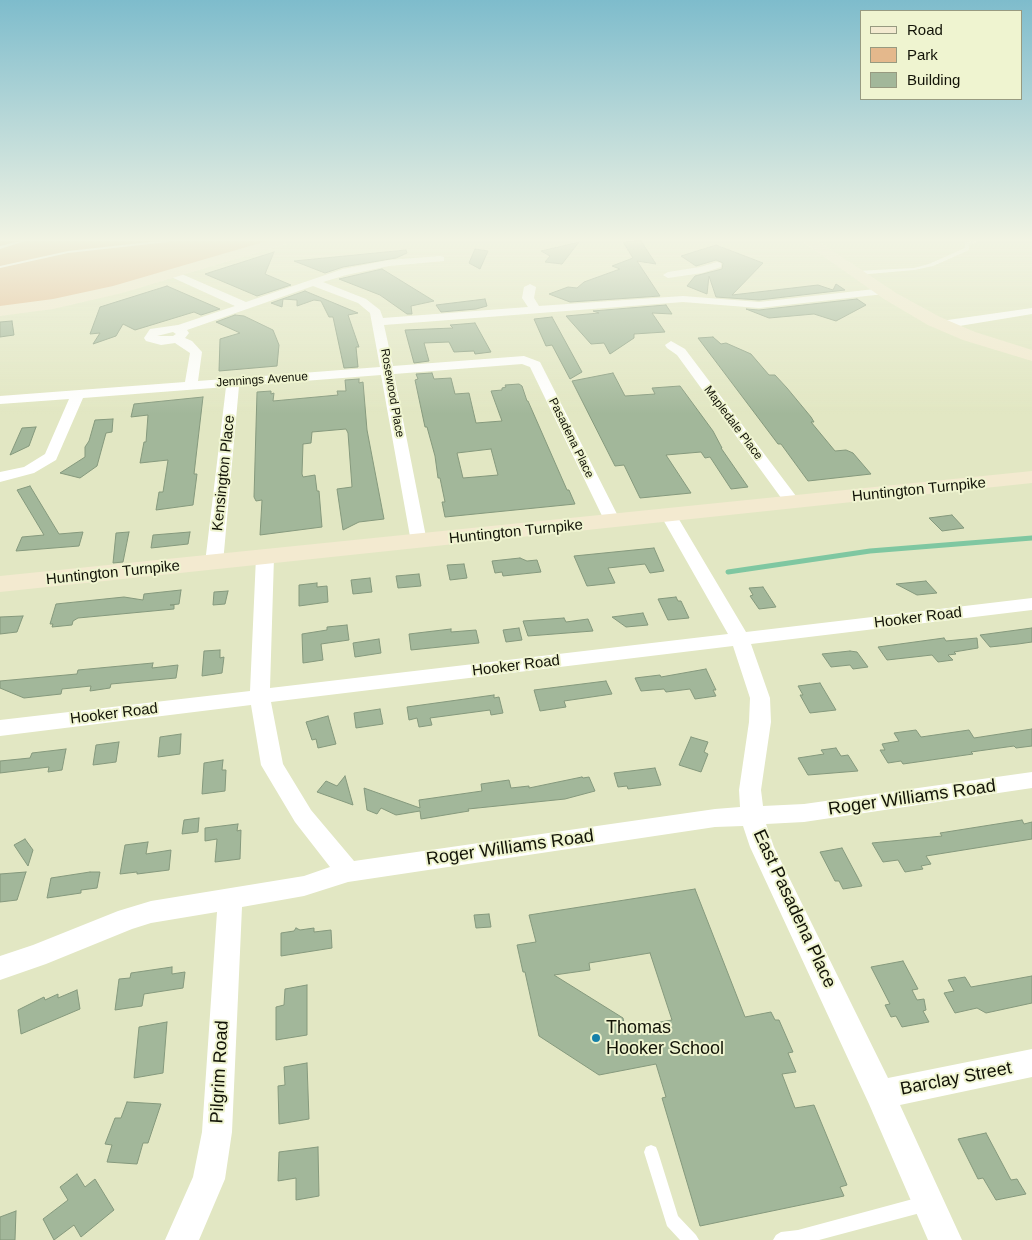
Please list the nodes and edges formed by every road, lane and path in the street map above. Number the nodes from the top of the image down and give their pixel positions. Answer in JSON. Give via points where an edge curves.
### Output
{"nodes":[{"id":1,"x":74,"y":299,"type":"edge"},
{"id":2,"x":230,"y":299,"type":"edge"},
{"id":3,"x":267,"y":299,"type":"edge"},
{"id":4,"x":354,"y":299,"type":"edge"},
{"id":5,"x":529,"y":299,"type":"edge"},
{"id":6,"x":596,"y":299,"type":"edge"},
{"id":7,"x":732,"y":299,"type":"edge"},
{"id":8,"x":814,"y":299,"type":"edge"},
{"id":9,"x":897,"y":299,"type":"edge"},
{"id":10,"x":246,"y":306,"type":"junction"},
{"id":11,"x":535,"y":310,"type":"junction"},
{"id":12,"x":0,"y":311,"type":"edge"},
{"id":13,"x":1032,"y":311,"type":"edge"},
{"id":14,"x":379,"y":322,"type":"junction"},
{"id":15,"x":941,"y":325,"type":"junction"},
{"id":16,"x":671,"y":345,"type":"dead end"},
{"id":17,"x":1032,"y":356,"type":"edge"},
{"id":18,"x":524,"y":360,"type":"joint"},
{"id":19,"x":387,"y":370,"type":"junction"},
{"id":20,"x":233,"y":382,"type":"junction"},
{"id":21,"x":191,"y":385,"type":"junction"},
{"id":22,"x":78,"y":394,"type":"junction"},
{"id":23,"x":0,"y":400,"type":"edge"},
{"id":24,"x":0,"y":477,"type":"edge"},
{"id":25,"x":1032,"y":477,"type":"edge"},
{"id":26,"x":793,"y":503,"type":"junction"},
{"id":27,"x":669,"y":516,"type":"junction"},
{"id":28,"x":613,"y":522,"type":"junction"},
{"id":29,"x":420,"y":542,"type":"junction"},
{"id":30,"x":265,"y":557,"type":"junction"},
{"id":31,"x":214,"y":563,"type":"junction"},
{"id":32,"x":0,"y":584,"type":"edge"},
{"id":33,"x":1032,"y":604,"type":"edge"},
{"id":34,"x":740,"y":639,"type":"junction"},
{"id":35,"x":260,"y":697,"type":"junction"},
{"id":36,"x":0,"y":728,"type":"edge"},
{"id":37,"x":1032,"y":780,"type":"edge"},
{"id":38,"x":752,"y":816,"type":"junction"},
{"id":39,"x":348,"y":872,"type":"junction"},
{"id":40,"x":230,"y":899,"type":"junction"},
{"id":41,"x":0,"y":968,"type":"edge"},
{"id":42,"x":1032,"y":1063,"type":"edge"},
{"id":43,"x":880,"y":1094,"type":"junction"},
{"id":44,"x":651,"y":1152,"type":"dead end"},
{"id":45,"x":929,"y":1203,"type":"junction"},
{"id":46,"x":182,"y":1240,"type":"edge"},
{"id":47,"x":691,"y":1240,"type":"edge"},
{"id":48,"x":781,"y":1240,"type":"edge"},
{"id":49,"x":946,"y":1240,"type":"edge"}],
"edges":[{"from":1,"to":12,"type":"main road"},
{"from":2,"to":10,"type":"street"},
{"from":3,"to":10,"type":"street"},
{"from":4,"to":14,"type":"street","name":"Rosewood Place","via":[[370,306]]},
{"from":5,"to":11,"type":"street"},
{"from":6,"to":11,"type":"street"},
{"from":7,"to":8,"type":"street","via":[[759,305]]},
{"from":9,"to":15,"type":"main road"},
{"from":10,"to":21,"type":"street","via":[[178,334],[196,352]]},
{"from":11,"to":14,"type":"street"},
{"from":13,"to":15,"type":"street"},
{"from":14,"to":19,"type":"street","name":"Rosewood Place"},
{"from":15,"to":17,"type":"main road"},
{"from":16,"to":26,"type":"street","name":"Mapledale Place","via":[[681,352]]},
{"from":18,"to":19,"type":"street","name":"Jennings Avenue"},
{"from":18,"to":28,"type":"street","name":"Pasadena Place","via":[[535,365]]},
{"from":19,"to":20,"type":"street","name":"Jennings Avenue"},
{"from":19,"to":29,"type":"street","name":"Rosewood Place"},
{"from":20,"to":21,"type":"street","name":"Jennings Avenue"},
{"from":20,"to":31,"type":"street","name":"Kensington Place"},
{"from":21,"to":22,"type":"street","name":"Jennings Avenue"},
{"from":22,"to":23,"type":"street","name":"Jennings Avenue"},
{"from":22,"to":24,"type":"street","via":[[51,457],[29,470]]},
{"from":25,"to":26,"type":"main road","name":"Huntington Turnpike"},
{"from":26,"to":27,"type":"main road","name":"Huntington Turnpike"},
{"from":27,"to":28,"type":"main road","name":"Huntington Turnpike"},
{"from":27,"to":34,"type":"street","name":"East Pasadena Place"},
{"from":28,"to":29,"type":"main road","name":"Huntington Turnpike"},
{"from":29,"to":30,"type":"main road","name":"Huntington Turnpike"},
{"from":30,"to":31,"type":"main road","name":"Huntington Turnpike"},
{"from":30,"to":35,"type":"street"},
{"from":31,"to":32,"type":"main road","name":"Huntington Turnpike"},
{"from":33,"to":34,"type":"street","name":"Hooker Road"},
{"from":34,"to":35,"type":"street","name":"Hooker Road"},
{"from":34,"to":38,"type":"street","name":"East Pasadena Place","via":[[760,698],[760,722],[750,790]]},
{"from":35,"to":36,"type":"street","name":"Hooker Road"},
{"from":35,"to":39,"type":"street","via":[[272,765],[303,816]]},
{"from":37,"to":38,"type":"street","name":"Roger Williams Road","via":[[804,813]]},
{"from":38,"to":39,"type":"street","name":"Roger Williams Road","via":[[715,818]]},
{"from":38,"to":43,"type":"street","name":"East Pasadena Place","via":[[762,847]]},
{"from":39,"to":40,"type":"street","name":"Roger Williams Road","via":[[304,886]]},
{"from":40,"to":41,"type":"street","name":"Roger Williams Road","via":[[127,919]]},
{"from":40,"to":46,"type":"street","name":"Pilgrim Road","via":[[217,1132],[209,1179]]},
{"from":42,"to":43,"type":"street","name":"Barclay Street"},
{"from":43,"to":45,"type":"street","name":"East Pasadena Place"},
{"from":44,"to":47,"type":"lane","via":[[672,1221]]},
{"from":45,"to":48,"type":"lane"},
{"from":45,"to":49,"type":"street","name":"East Pasadena Place"}]}
